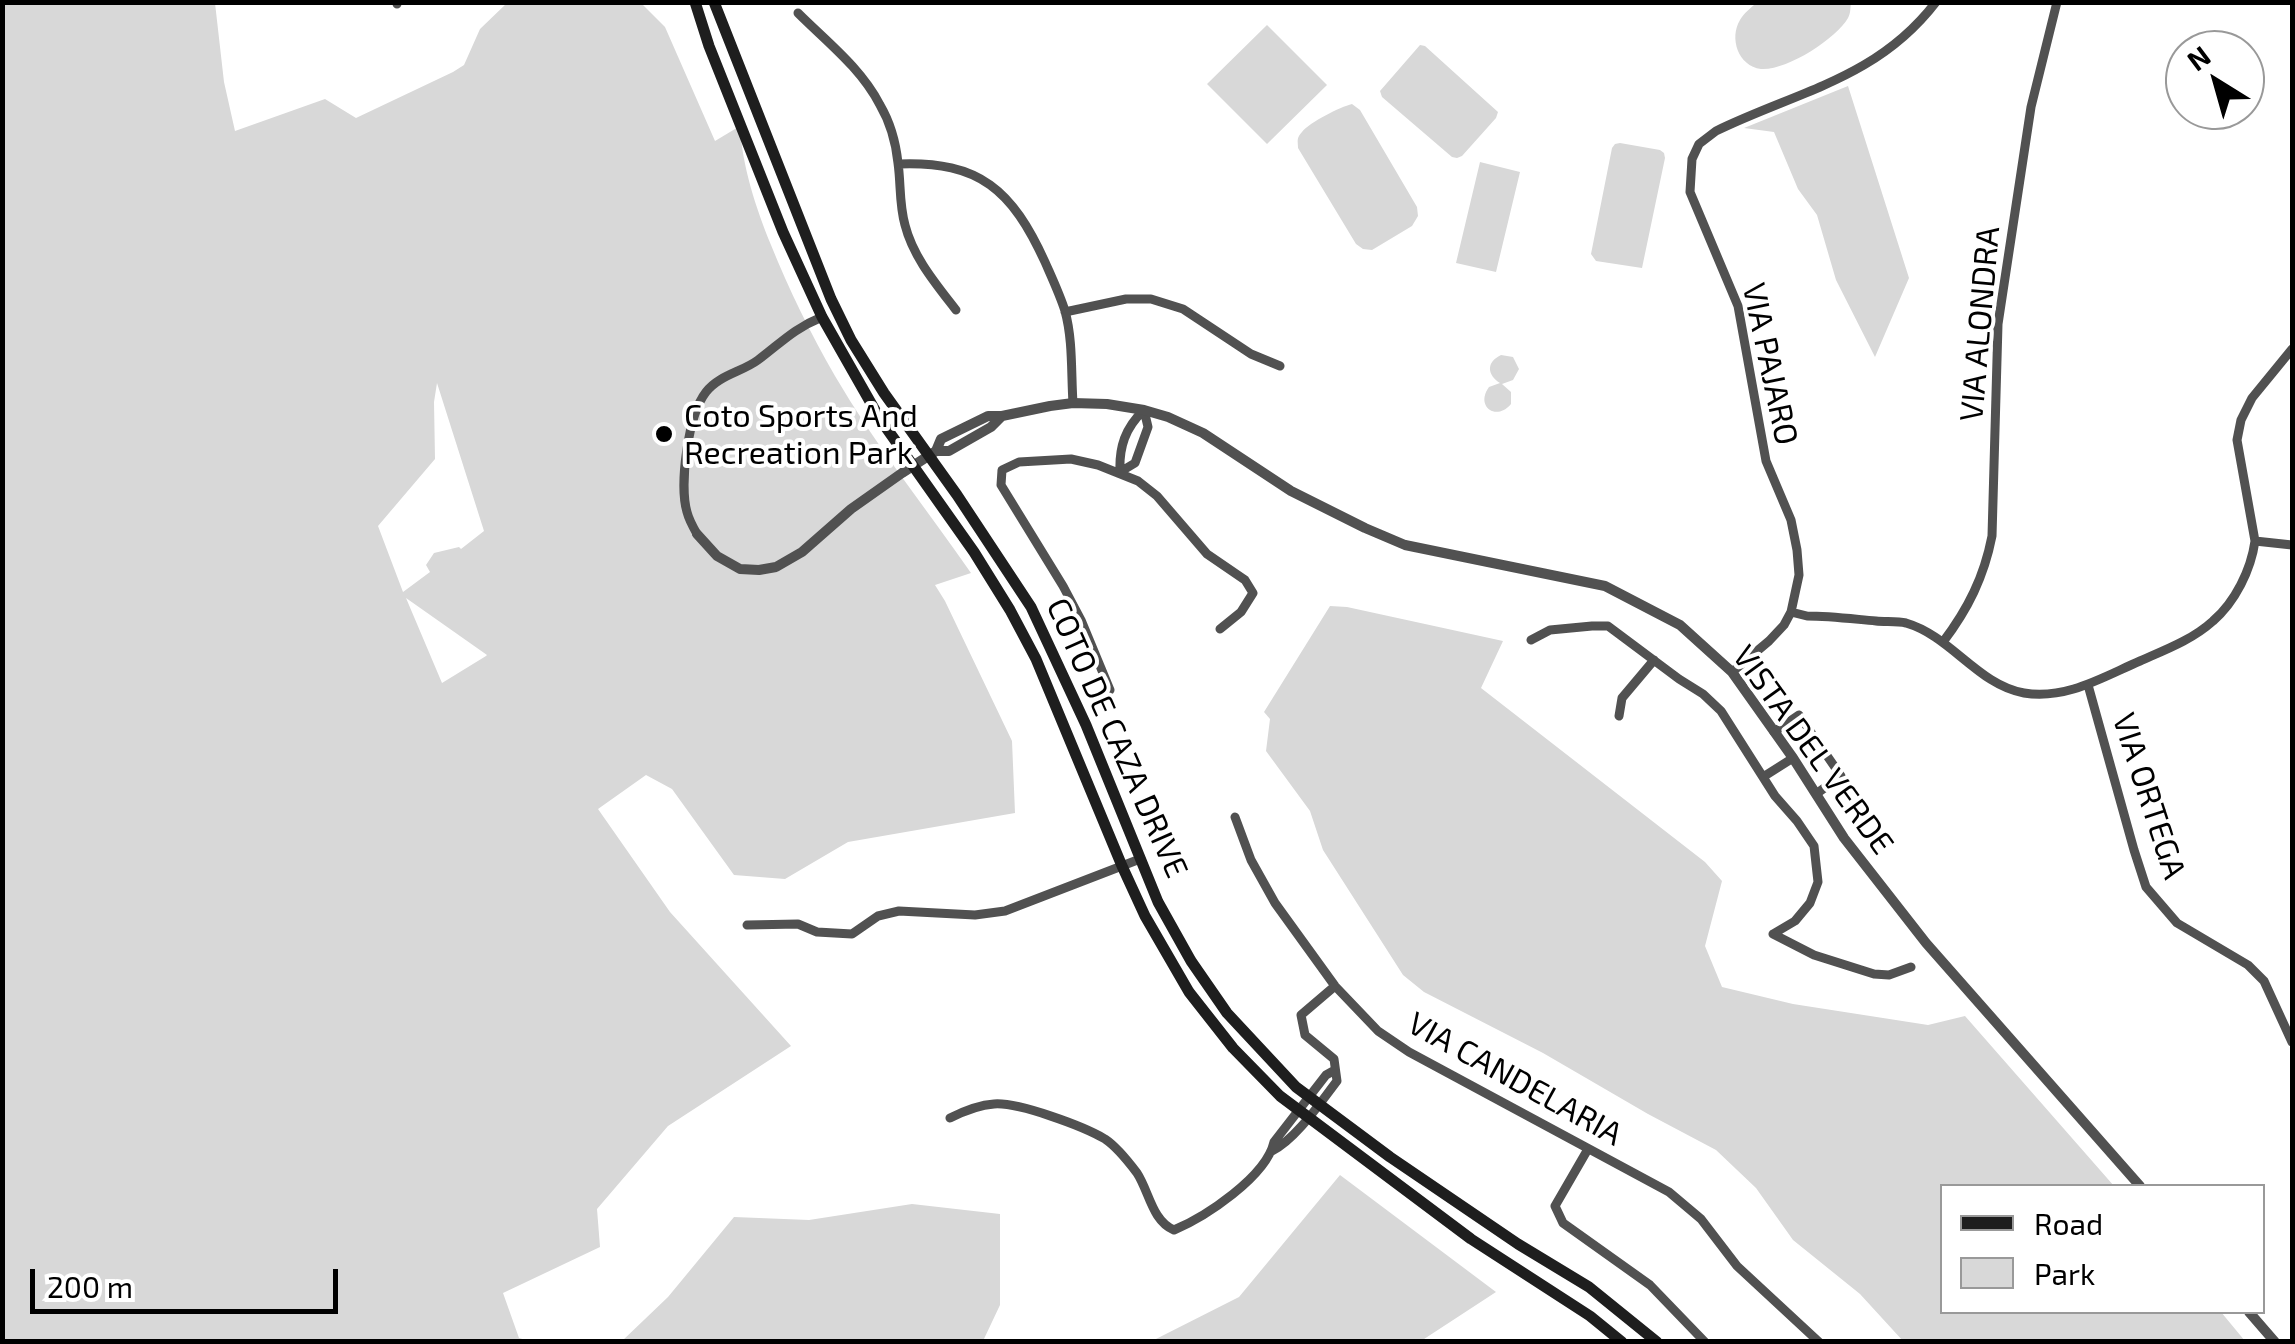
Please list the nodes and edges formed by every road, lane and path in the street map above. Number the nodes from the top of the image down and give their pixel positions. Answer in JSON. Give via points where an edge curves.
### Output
{"nodes":[{"id":1,"x":695,"y":2,"type":"edge"},
{"id":2,"x":714,"y":2,"type":"edge"},
{"id":3,"x":1936,"y":2,"type":"edge"},
{"id":4,"x":2057,"y":2,"type":"edge"},
{"id":5,"x":798,"y":14,"type":"dead end"},
{"id":6,"x":898,"y":164,"type":"junction"},
{"id":7,"x":956,"y":310,"type":"dead end"},
{"id":8,"x":1066,"y":312,"type":"junction"},
{"id":9,"x":822,"y":317,"type":"junction"},
{"id":10,"x":2292,"y":349,"type":"edge"},
{"id":11,"x":1280,"y":366,"type":"dead end"},
{"id":12,"x":1074,"y":403,"type":"junction"},
{"id":13,"x":1144,"y":410,"type":"junction"},
{"id":14,"x":932,"y":453,"type":"junction"},
{"id":15,"x":913,"y":465,"type":"junction"},
{"id":16,"x":1120,"y":472,"type":"junction"},
{"id":17,"x":696,"y":534,"type":"joint"},
{"id":18,"x":2255,"y":541,"type":"junction"},
{"id":19,"x":2292,"y":545,"type":"edge"},
{"id":20,"x":1791,"y":612,"type":"junction"},
{"id":21,"x":1220,"y":629,"type":"dead end"},
{"id":22,"x":1531,"y":640,"type":"dead end"},
{"id":23,"x":1943,"y":642,"type":"junction"},
{"id":24,"x":1654,"y":660,"type":"junction"},
{"id":25,"x":1732,"y":672,"type":"junction"},
{"id":26,"x":2088,"y":685,"type":"junction"},
{"id":27,"x":1110,"y":690,"type":"dead end"},
{"id":28,"x":1618,"y":716,"type":"dead end"},
{"id":29,"x":1774,"y":732,"type":"junction"},
{"id":30,"x":1792,"y":758,"type":"junction"},
{"id":31,"x":1763,"y":777,"type":"junction"},
{"id":32,"x":1816,"y":794,"type":"junction"},
{"id":33,"x":1235,"y":817,"type":"dead end"},
{"id":34,"x":1140,"y":859,"type":"junction"},
{"id":35,"x":1122,"y":866,"type":"junction"},
{"id":36,"x":747,"y":925,"type":"dead end"},
{"id":37,"x":1911,"y":967,"type":"dead end"},
{"id":38,"x":1335,"y":986,"type":"junction"},
{"id":39,"x":2292,"y":1042,"type":"edge"},
{"id":40,"x":1315,"y":1100,"type":"junction"},
{"id":41,"x":1304,"y":1114,"type":"junction"},
{"id":42,"x":950,"y":1118,"type":"dead end"},
{"id":43,"x":1588,"y":1149,"type":"junction"},
{"id":44,"x":2138,"y":1184,"type":"edge"},
{"id":45,"x":2251,"y":1314,"type":"edge"},
{"id":46,"x":1622,"y":1342,"type":"edge"},
{"id":47,"x":1657,"y":1342,"type":"edge"},
{"id":48,"x":1705,"y":1342,"type":"edge"},
{"id":49,"x":1819,"y":1342,"type":"edge"},
{"id":50,"x":2275,"y":1342,"type":"edge"}],
"edges":[{"from":1,"to":9,"type":"main road","name":"COTO DE CAZA DRIVE"},
{"from":2,"to":14,"type":"main road","name":"COTO DE CAZA DRIVE","via":[[830,299],[884,393]]},
{"from":3,"to":20,"type":"street","name":"VIA PAJARO","via":[[1872,62],[1716,131],[1692,159],[1690,192],[1738,306],[1766,461],[1791,520],[1798,575]]},
{"from":4,"to":23,"type":"street","name":"VIA ALONDRA","via":[[2031,107],[1998,324],[1992,536],[1970,602]]},
{"from":5,"to":6,"type":"street","via":[[866,82],[882,106]]},
{"from":6,"to":7,"type":"street","via":[[914,249]]},
{"from":6,"to":8,"type":"street","via":[[963,169],[998,190],[1034,238]]},
{"from":8,"to":11,"type":"street","via":[[1151,299],[1183,309]]},
{"from":8,"to":12,"type":"street"},
{"from":9,"to":15,"type":"main road","name":"COTO DE CAZA DRIVE"},
{"from":9,"to":17,"type":"street","via":[[706,391],[685,466],[686,510]]},
{"from":10,"to":18,"type":"street","via":[[2252,398],[2237,440]]},
{"from":12,"to":13,"type":"street","name":"VISTA DEL VERDE"},
{"from":12,"to":14,"type":"street","name":"VISTA DEL VERDE","via":[[1002,416],[949,450]]},
{"from":13,"to":16,"type":"street","via":[[1119,454]]},
{"from":13,"to":16,"type":"street","via":[[1148,427],[1134,463]]},
{"from":13,"to":25,"type":"street","name":"VISTA DEL VERDE","via":[[1203,432],[1291,491],[1406,545],[1605,586],[1680,625]]},
{"from":14,"to":15,"type":"street","name":"VISTA DEL VERDE"},
{"from":14,"to":34,"type":"main road","name":"COTO DE CAZA DRIVE","via":[[1031,608]]},
{"from":15,"to":17,"type":"street","name":"VISTA DEL VERDE","via":[[776,567],[740,568]]},
{"from":15,"to":35,"type":"main road","name":"COTO DE CAZA DRIVE","via":[[1036,658]]},
{"from":16,"to":21,"type":"street","via":[[1157,496],[1207,554],[1246,580],[1254,593]]},
{"from":16,"to":27,"type":"street","via":[[1071,459],[1019,462],[1000,478],[1072,603]]},
{"from":18,"to":19,"type":"street"},
{"from":18,"to":26,"type":"street","via":[[2238,589],[2216,619],[2173,647]]},
{"from":20,"to":23,"type":"street","via":[[1906,623]]},
{"from":20,"to":25,"type":"street","via":[[1770,641]]},
{"from":22,"to":24,"type":"street","via":[[1550,630],[1608,626]]},
{"from":23,"to":26,"type":"street","via":[[1998,684],[2021,693]]},
{"from":24,"to":28,"type":"street","via":[[1622,698]]},
{"from":24,"to":31,"type":"street","via":[[1721,711]]},
{"from":25,"to":29,"type":"street","name":"VISTA DEL VERDE"},
{"from":26,"to":39,"type":"street","name":"VIA ORTEGA","via":[[2146,887],[2177,923],[2264,981]]},
{"from":29,"to":30,"type":"street","name":"VISTA DEL VERDE"},
{"from":29,"to":32,"type":"street","via":[[1799,715],[1841,776]]},
{"from":30,"to":31,"type":"street"},
{"from":30,"to":32,"type":"street","name":"VISTA DEL VERDE"},
{"from":31,"to":37,"type":"street","via":[[1814,846],[1817,862],[1810,903],[1773,934],[1874,974]]},
{"from":32,"to":44,"type":"street","name":"VISTA DEL VERDE","via":[[1926,943]]},
{"from":33,"to":38,"type":"street","name":"VIA CANDELARIA","via":[[1275,903]]},
{"from":34,"to":35,"type":"street"},
{"from":34,"to":40,"type":"main road","name":"COTO DE CAZA DRIVE","via":[[1211,992],[1256,1046]]},
{"from":35,"to":36,"type":"street","via":[[1005,911],[899,911],[852,934],[798,924]]},
{"from":35,"to":41,"type":"main road","name":"COTO DE CAZA DRIVE","via":[[1168,960],[1208,1018]]},
{"from":38,"to":40,"type":"street","via":[[1301,1014],[1305,1035],[1334,1059],[1336,1070],[1337,1081]]},
{"from":38,"to":43,"type":"street","name":"VIA CANDELARIA","via":[[1408,1052]]},
{"from":40,"to":41,"type":"street"},
{"from":40,"to":47,"type":"main road","name":"COTO DE CAZA DRIVE","via":[[1590,1287]]},
{"from":41,"to":42,"type":"street","via":[[1230,1196],[1174,1230],[1161,1222],[1138,1175],[1107,1140],[998,1104]]},
{"from":41,"to":46,"type":"main road","name":"COTO DE CAZA DRIVE"},
{"from":43,"to":48,"type":"street","via":[[1555,1206],[1563,1223],[1650,1284]]},
{"from":43,"to":49,"type":"street","name":"VIA CANDELARIA","via":[[1686,1205],[1737,1266]]},
{"from":45,"to":50,"type":"street"}]}
